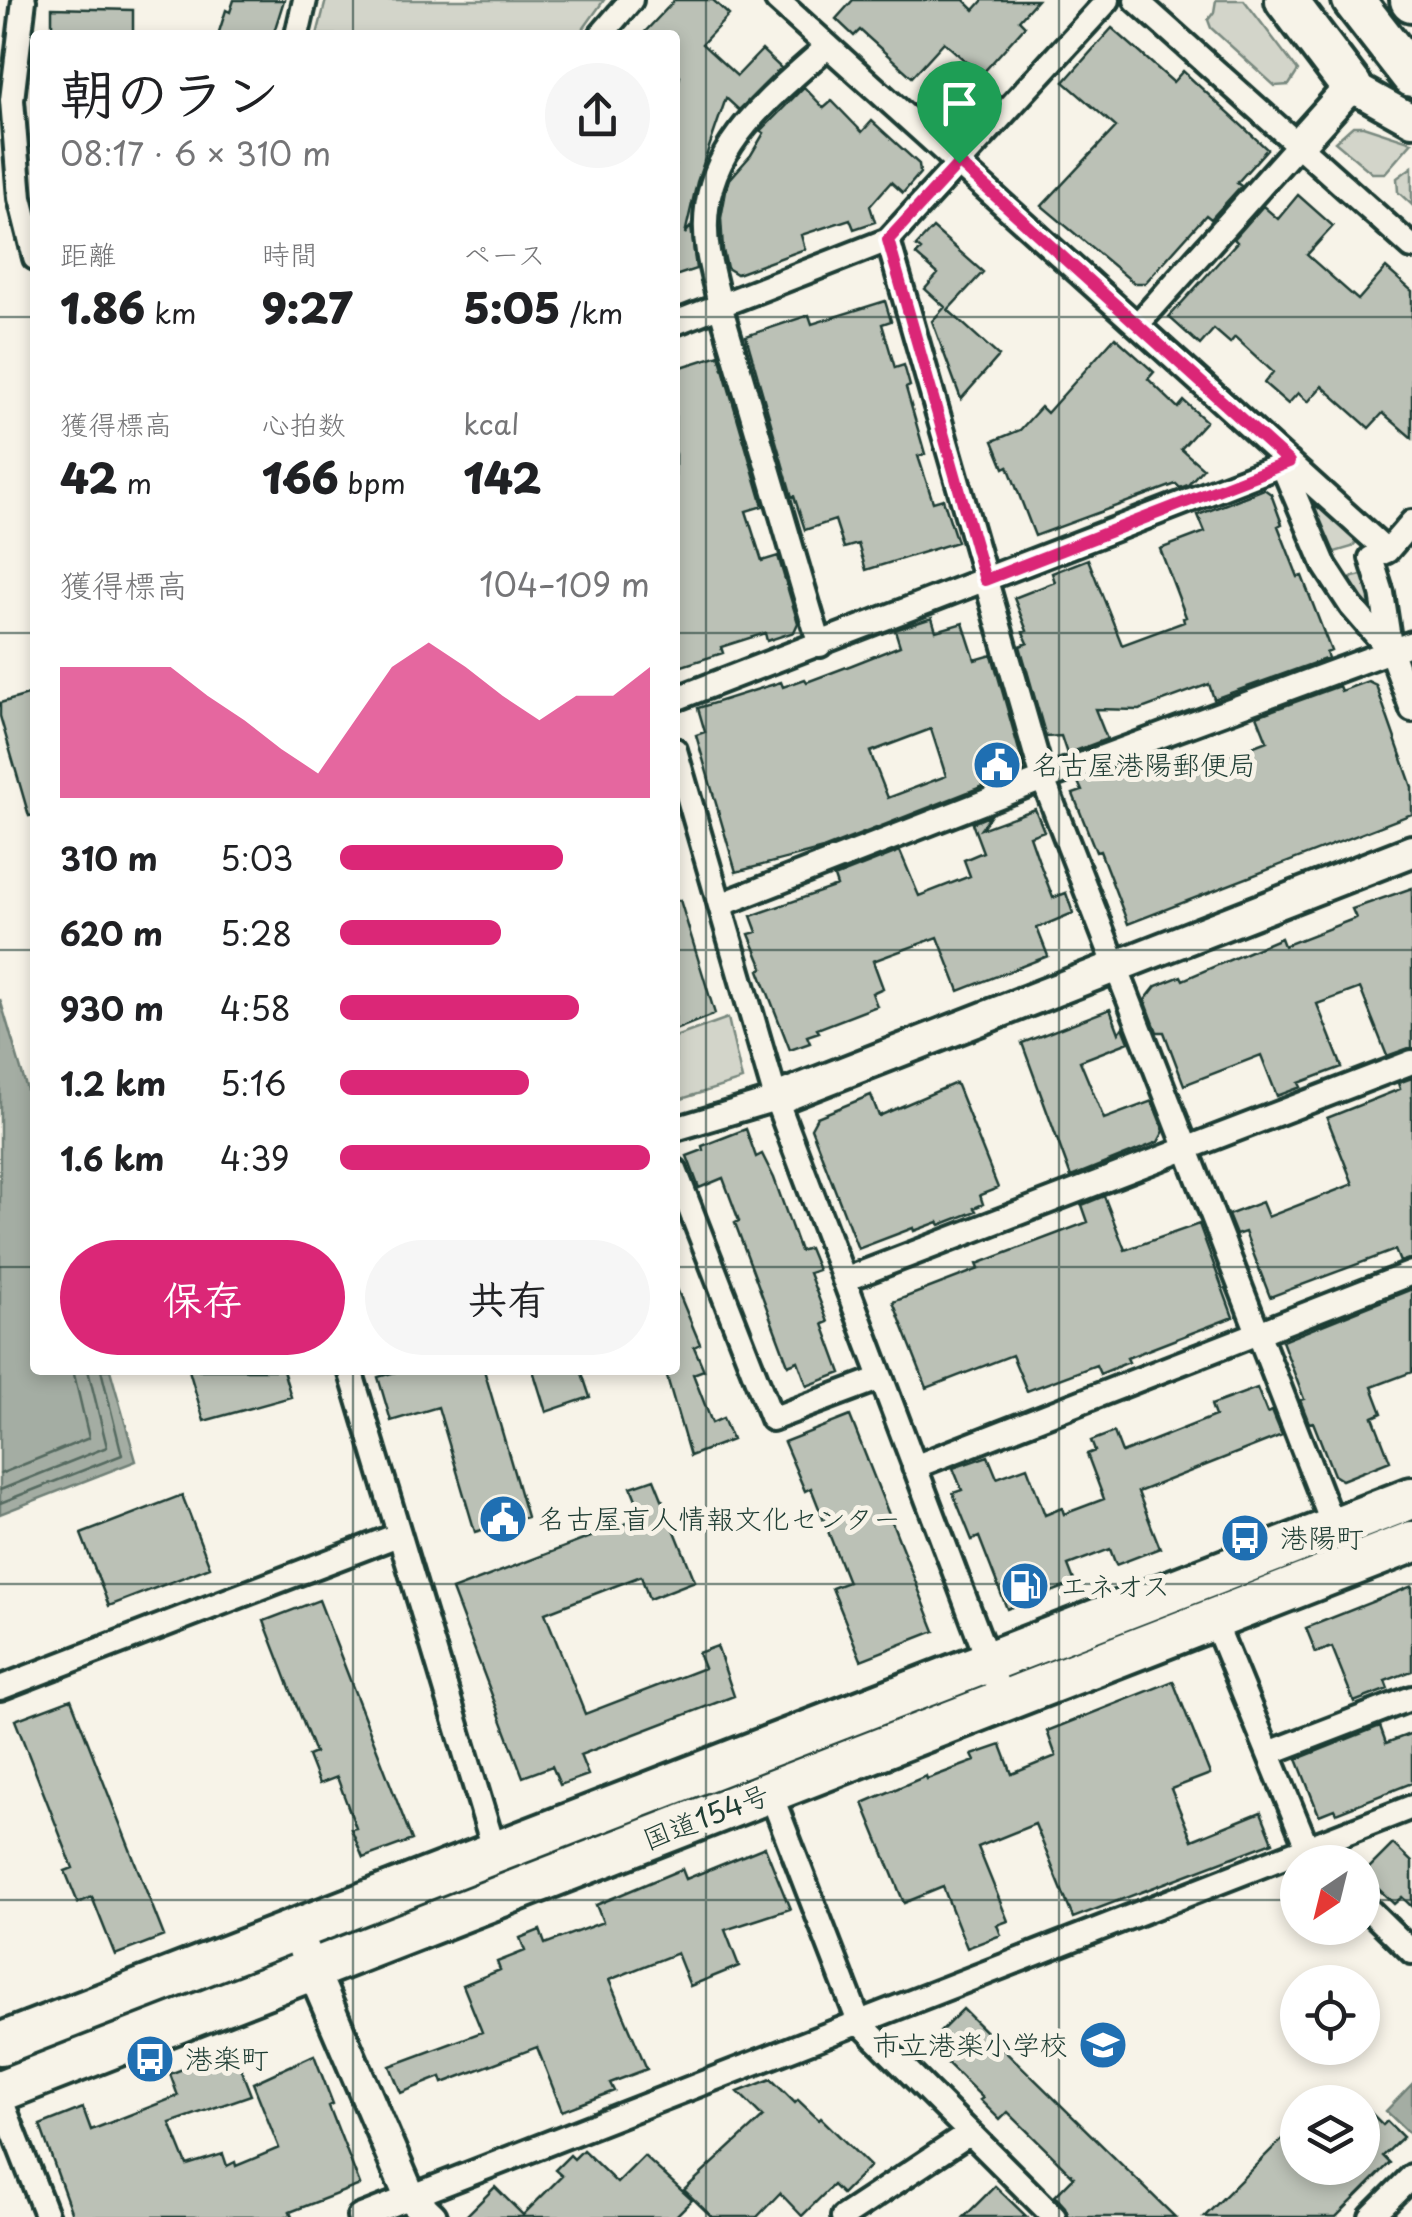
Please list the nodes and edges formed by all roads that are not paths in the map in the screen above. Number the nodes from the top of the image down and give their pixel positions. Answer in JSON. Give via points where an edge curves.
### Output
{"nodes":[{"id":1,"x":24,"y":0,"type":"edge"},
{"id":2,"x":305,"y":0,"type":"edge"},
{"id":3,"x":631,"y":0,"type":"edge"},
{"id":4,"x":777,"y":0,"type":"edge"},
{"id":5,"x":1108,"y":0,"type":"edge"},
{"id":6,"x":1136,"y":0,"type":"edge"},
{"id":7,"x":1286,"y":0,"type":"edge"},
{"id":8,"x":1353,"y":0,"type":"edge"},
{"id":9,"x":298,"y":30,"type":"edge"},
{"id":10,"x":605,"y":30,"type":"edge"},
{"id":11,"x":828,"y":46,"type":"junction"},
{"id":12,"x":1412,"y":76,"type":"edge"},
{"id":13,"x":1351,"y":86,"type":"junction"},
{"id":14,"x":1412,"y":120,"type":"edge"},
{"id":15,"x":1298,"y":145,"type":"junction"},
{"id":16,"x":959,"y":163,"type":"junction"},
{"id":17,"x":30,"y":238,"type":"edge"},
{"id":18,"x":888,"y":240,"type":"junction"},
{"id":19,"x":1412,"y":247,"type":"edge"},
{"id":20,"x":720,"y":305,"type":"junction"},
{"id":21,"x":680,"y":321,"type":"edge"},
{"id":22,"x":1137,"y":324,"type":"junction"},
{"id":23,"x":1286,"y":463,"type":"junction"},
{"id":24,"x":1412,"y":522,"type":"edge"},
{"id":25,"x":1379,"y":554,"type":"junction"},
{"id":26,"x":1329,"y":572,"type":"junction"},
{"id":27,"x":985,"y":580,"type":"junction"},
{"id":28,"x":820,"y":644,"type":"junction"},
{"id":29,"x":1401,"y":648,"type":"edge"},
{"id":30,"x":680,"y":697,"type":"edge"},
{"id":31,"x":1412,"y":710,"type":"edge"},
{"id":32,"x":680,"y":767,"type":"edge"},
{"id":33,"x":1043,"y":780,"type":"junction"},
{"id":34,"x":1412,"y":851,"type":"edge"},
{"id":35,"x":720,"y":905,"type":"junction"},
{"id":36,"x":1116,"y":967,"type":"junction"},
{"id":37,"x":1412,"y":1062,"type":"edge"},
{"id":38,"x":776,"y":1099,"type":"junction"},
{"id":39,"x":680,"y":1128,"type":"edge"},
{"id":40,"x":1186,"y":1147,"type":"junction"},
{"id":41,"x":680,"y":1183,"type":"edge"},
{"id":42,"x":1412,"y":1273,"type":"edge"},
{"id":43,"x":844,"y":1280,"type":"junction"},
{"id":44,"x":1258,"y":1333,"type":"junction"},
{"id":45,"x":351,"y":1375,"type":"edge"},
{"id":46,"x":881,"y":1378,"type":"junction"},
{"id":47,"x":914,"y":1467,"type":"junction"},
{"id":48,"x":1412,"y":1498,"type":"edge"},
{"id":49,"x":1334,"y":1528,"type":"junction"},
{"id":50,"x":398,"y":1535,"type":"junction"},
{"id":51,"x":1412,"y":1542,"type":"edge"},
{"id":52,"x":1214,"y":1620,"type":"junction"},
{"id":53,"x":988,"y":1662,"type":"junction"},
{"id":54,"x":0,"y":1688,"type":"edge"},
{"id":55,"x":1412,"y":1698,"type":"edge"},
{"id":56,"x":1004,"y":1700,"type":"junction"},
{"id":57,"x":1269,"y":1754,"type":"junction"},
{"id":58,"x":770,"y":1792,"type":"junction"},
{"id":59,"x":1412,"y":1807,"type":"edge"},
{"id":60,"x":1310,"y":1845,"type":"edge"},
{"id":61,"x":1334,"y":1845,"type":"edge"},
{"id":62,"x":495,"y":1852,"type":"junction"},
{"id":63,"x":1280,"y":1868,"type":"edge"},
{"id":64,"x":1380,"y":1921,"type":"edge"},
{"id":65,"x":295,"y":1929,"type":"junction"},
{"id":66,"x":1412,"y":1952,"type":"edge"},
{"id":67,"x":311,"y":1968,"type":"junction"},
{"id":68,"x":860,"y":2022,"type":"junction"},
{"id":69,"x":0,"y":2044,"type":"edge"},
{"id":70,"x":0,"y":2094,"type":"edge"},
{"id":71,"x":970,"y":2133,"type":"junction"},
{"id":72,"x":1412,"y":2176,"type":"edge"},
{"id":73,"x":420,"y":2207,"type":"edge"},
{"id":74,"x":47,"y":2217,"type":"edge"},
{"id":75,"x":359,"y":2217,"type":"edge"},
{"id":76,"x":843,"y":2217,"type":"edge"},
{"id":77,"x":1054,"y":2217,"type":"edge"},
{"id":78,"x":1371,"y":2217,"type":"edge"}],
"edges":[{"from":1,"to":17,"type":"street","via":[[12,100]]},
{"from":2,"to":9,"type":"street"},
{"from":3,"to":10,"type":"street"},
{"from":4,"to":11,"type":"street"},
{"from":5,"to":16,"type":"street"},
{"from":6,"to":15,"type":"street"},
{"from":7,"to":13,"type":"highway"},
{"from":8,"to":12,"type":"highway"},
{"from":11,"to":16,"type":"street"},
{"from":11,"to":20,"type":"street","via":[[750,116],[728,144],[712,182],[707,249]]},
{"from":13,"to":14,"type":"street"},
{"from":13,"to":15,"type":"street"},
{"from":15,"to":19,"type":"street"},
{"from":15,"to":22,"type":"street"},
{"from":16,"to":18,"type":"street"},
{"from":16,"to":22,"type":"street"},
{"from":18,"to":20,"type":"street"},
{"from":18,"to":27,"type":"street"},
{"from":20,"to":21,"type":"street"},
{"from":20,"to":28,"type":"street"},
{"from":22,"to":23,"type":"street"},
{"from":23,"to":25,"type":"street"},
{"from":23,"to":26,"type":"street"},
{"from":23,"to":27,"type":"street"},
{"from":24,"to":25,"type":"street"},
{"from":25,"to":26,"type":"street"},
{"from":25,"to":29,"type":"street","via":[[1382,593]]},
{"from":26,"to":29,"type":"street","via":[[1351,606]]},
{"from":27,"to":28,"type":"street"},
{"from":27,"to":33,"type":"street"},
{"from":28,"to":30,"type":"street"},
{"from":29,"to":31,"type":"street"},
{"from":29,"to":33,"type":"street"},
{"from":32,"to":35,"type":"street"},
{"from":33,"to":35,"type":"street"},
{"from":33,"to":36,"type":"street"},
{"from":34,"to":36,"type":"street"},
{"from":35,"to":38,"type":"street"},
{"from":36,"to":38,"type":"street"},
{"from":36,"to":40,"type":"street"},
{"from":37,"to":40,"type":"street"},
{"from":38,"to":39,"type":"street"},
{"from":38,"to":43,"type":"street"},
{"from":40,"to":43,"type":"street"},
{"from":40,"to":44,"type":"street"},
{"from":41,"to":46,"type":"street","via":[[772,1419]]},
{"from":42,"to":44,"type":"street"},
{"from":43,"to":46,"type":"street"},
{"from":44,"to":47,"type":"street"},
{"from":44,"to":49,"type":"street"},
{"from":45,"to":50,"type":"street"},
{"from":46,"to":47,"type":"street"},
{"from":47,"to":53,"type":"street"},
{"from":48,"to":49,"type":"highway","name":"国道154号"},
{"from":49,"to":53,"type":"highway","name":"国道154号"},
{"from":50,"to":54,"type":"street"},
{"from":50,"to":62,"type":"street"},
{"from":51,"to":52,"type":"highway","name":"国道154号"},
{"from":52,"to":56,"type":"highway","name":"国道154号"},
{"from":52,"to":57,"type":"street"},
{"from":53,"to":56,"type":"street"},
{"from":53,"to":62,"type":"highway","name":"国道154号"},
{"from":55,"to":57,"type":"street"},
{"from":56,"to":58,"type":"highway","name":"国道154号"},
{"from":57,"to":60,"type":"street"},
{"from":58,"to":67,"type":"highway","name":"国道154号"},
{"from":58,"to":68,"type":"street"},
{"from":59,"to":61,"type":"street"},
{"from":62,"to":65,"type":"highway","name":"国道154号"},
{"from":63,"to":68,"type":"street"},
{"from":64,"to":66,"type":"street"},
{"from":65,"to":67,"type":"street"},
{"from":65,"to":69,"type":"highway","name":"国道154号"},
{"from":67,"to":70,"type":"highway","name":"国道154号"},
{"from":67,"to":73,"type":"street"},
{"from":68,"to":71,"type":"street"},
{"from":68,"to":73,"type":"street"},
{"from":70,"to":74,"type":"street"},
{"from":71,"to":76,"type":"street"},
{"from":71,"to":77,"type":"street"},
{"from":72,"to":78,"type":"street"},
{"from":73,"to":75,"type":"street"}]}
